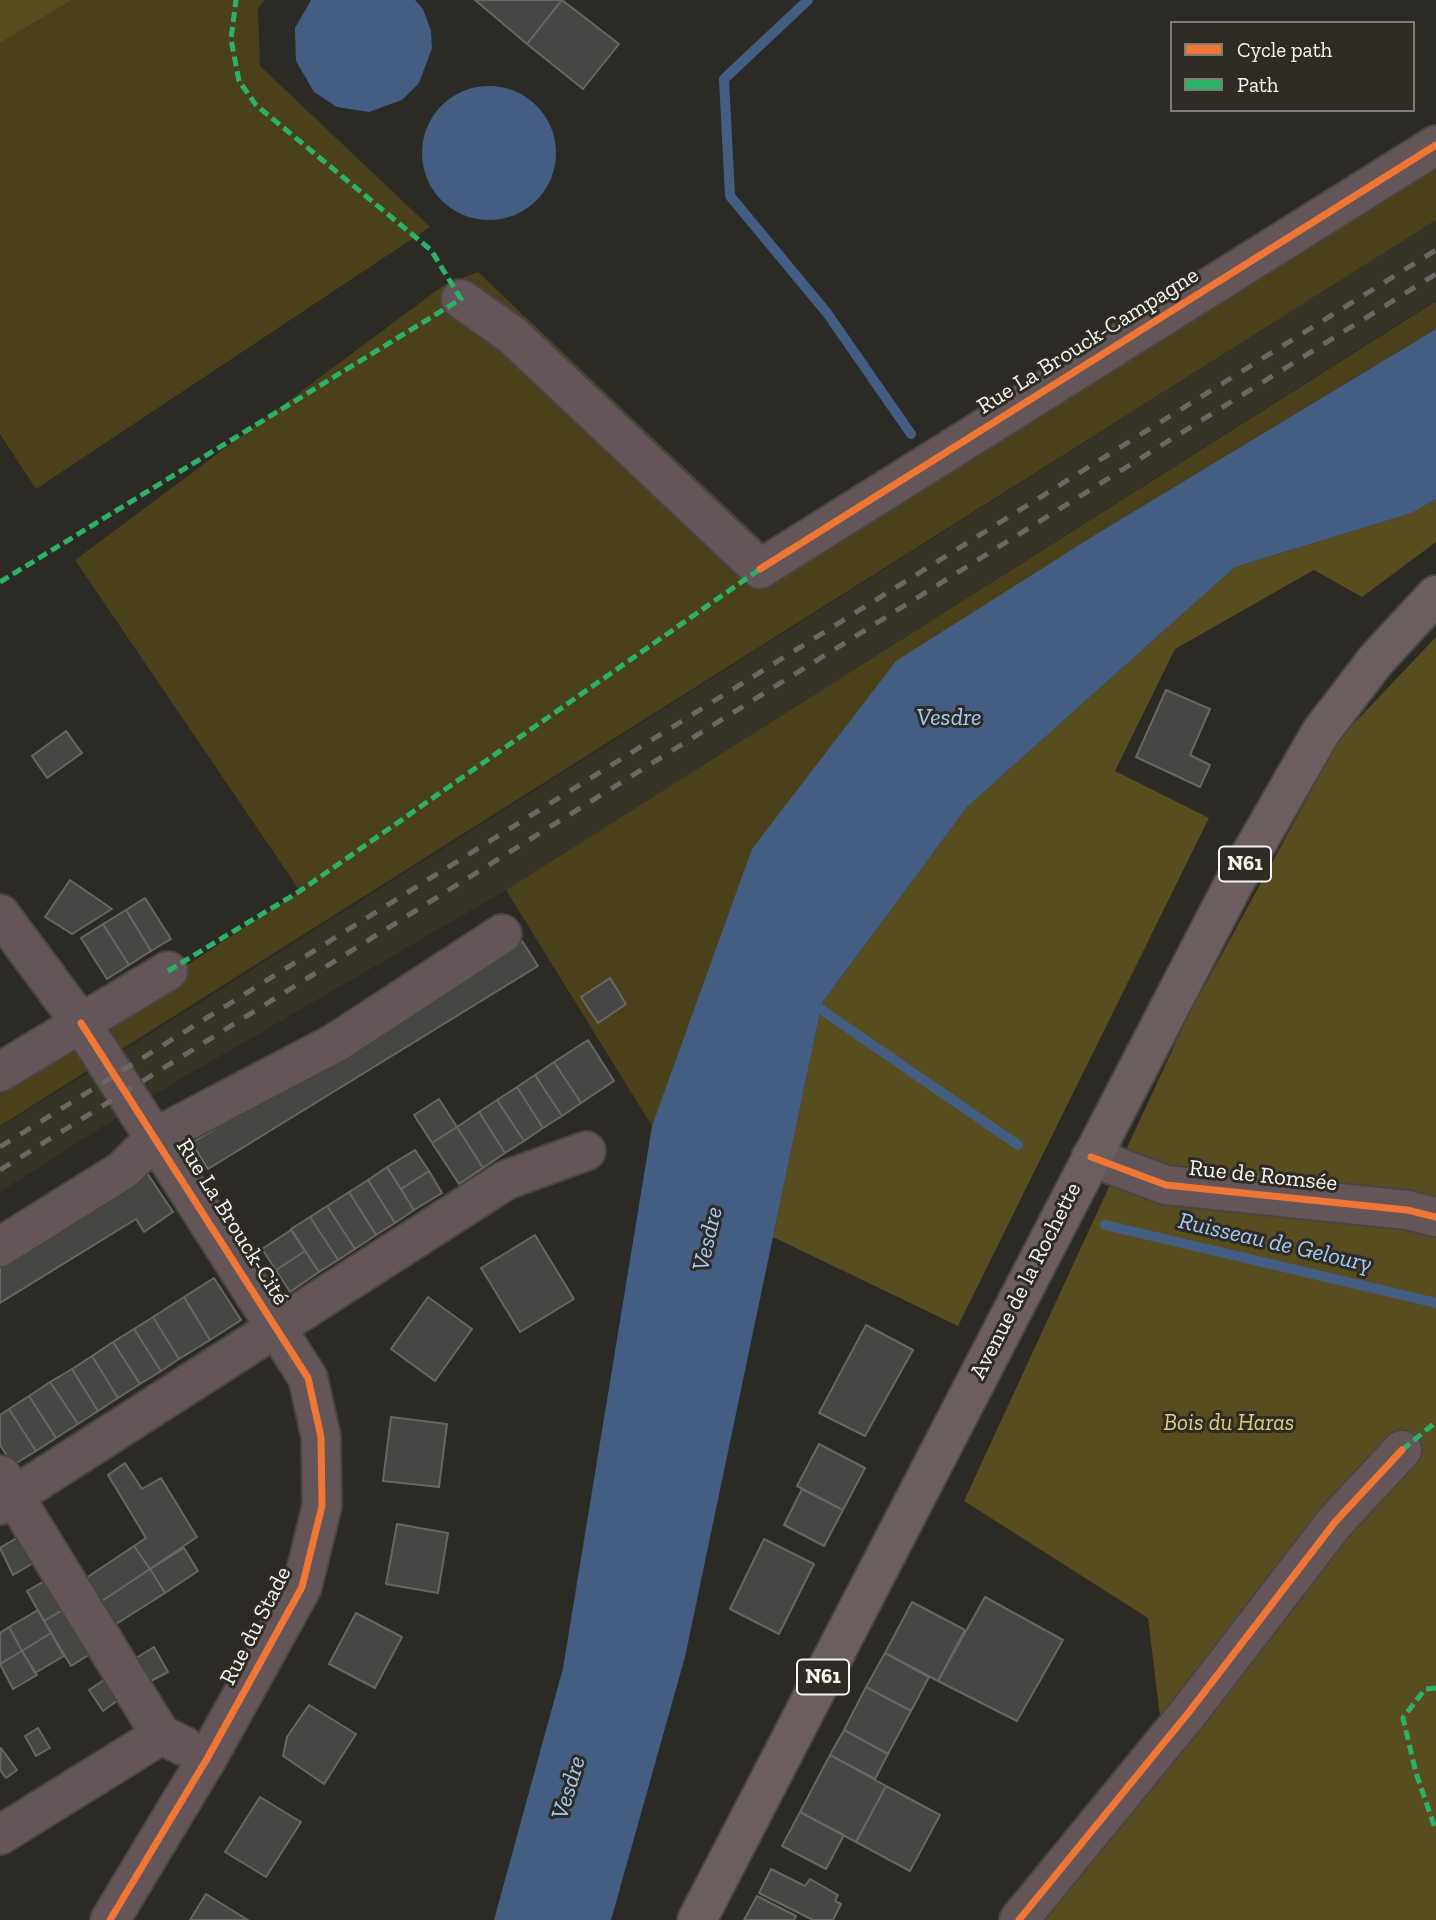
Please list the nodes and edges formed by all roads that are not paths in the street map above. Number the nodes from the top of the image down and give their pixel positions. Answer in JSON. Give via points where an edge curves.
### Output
{"nodes":[{"id":1,"x":1436,"y":145,"type":"edge"},
{"id":2,"x":461,"y":299,"type":"dead end"},
{"id":3,"x":1436,"y":595,"type":"edge"},
{"id":4,"x":0,"y":914,"type":"edge"},
{"id":5,"x":502,"y":934,"type":"dead end"},
{"id":6,"x":168,"y":971,"type":"dead end"},
{"id":7,"x":81,"y":1023,"type":"junction"},
{"id":8,"x":0,"y":1072,"type":"edge"},
{"id":9,"x":156,"y":1137,"type":"junction"},
{"id":10,"x":586,"y":1151,"type":"dead end"},
{"id":11,"x":1091,"y":1157,"type":"junction"},
{"id":12,"x":1436,"y":1217,"type":"edge"},
{"id":13,"x":0,"y":1247,"type":"edge"},
{"id":14,"x":275,"y":1327,"type":"junction"},
{"id":15,"x":1402,"y":1450,"type":"dead end"},
{"id":16,"x":5,"y":1491,"type":"edge"},
{"id":17,"x":161,"y":1735,"type":"junction"},
{"id":18,"x":208,"y":1757,"type":"junction"},
{"id":19,"x":0,"y":1835,"type":"edge"},
{"id":20,"x":110,"y":1920,"type":"edge"},
{"id":21,"x":697,"y":1920,"type":"edge"},
{"id":22,"x":1019,"y":1920,"type":"edge"}],
"edges":[{"from":1,"to":2,"type":"street","name":"Rue La Brouck-Campagne","via":[[760,569],[512,335]]},
{"from":3,"to":11,"type":"main road","name":"Avenue de la Rochette","number":"N61","via":[[1376,660],[1321,732],[1233,885]]},
{"from":4,"to":7,"type":"street"},
{"from":5,"to":9,"type":"street","via":[[335,1043]]},
{"from":6,"to":7,"type":"street"},
{"from":7,"to":8,"type":"street"},
{"from":7,"to":9,"type":"street"},
{"from":9,"to":13,"type":"street","via":[[123,1170]]},
{"from":9,"to":14,"type":"street","name":"Rue La Brouck-Cité"},
{"from":10,"to":14,"type":"street","name":"Rue La Brouck-Cité","via":[[506,1180]]},
{"from":11,"to":12,"type":"street","name":"Rue de Romsée","via":[[1166,1185],[1408,1210]]},
{"from":11,"to":21,"type":"main road","name":"Avenue de la Rochette","number":"N61"},
{"from":14,"to":16,"type":"street","name":"Rue La Brouck-Cité"},
{"from":14,"to":18,"type":"street","name":"Rue du Stade","via":[[308,1378],[321,1437],[322,1506],[302,1587]]},
{"from":15,"to":22,"type":"street","via":[[1335,1522],[1189,1712]]},
{"from":16,"to":17,"type":"street"},
{"from":17,"to":18,"type":"street"},
{"from":17,"to":19,"type":"street"},
{"from":18,"to":20,"type":"street","name":"Rue du Stade"}]}
